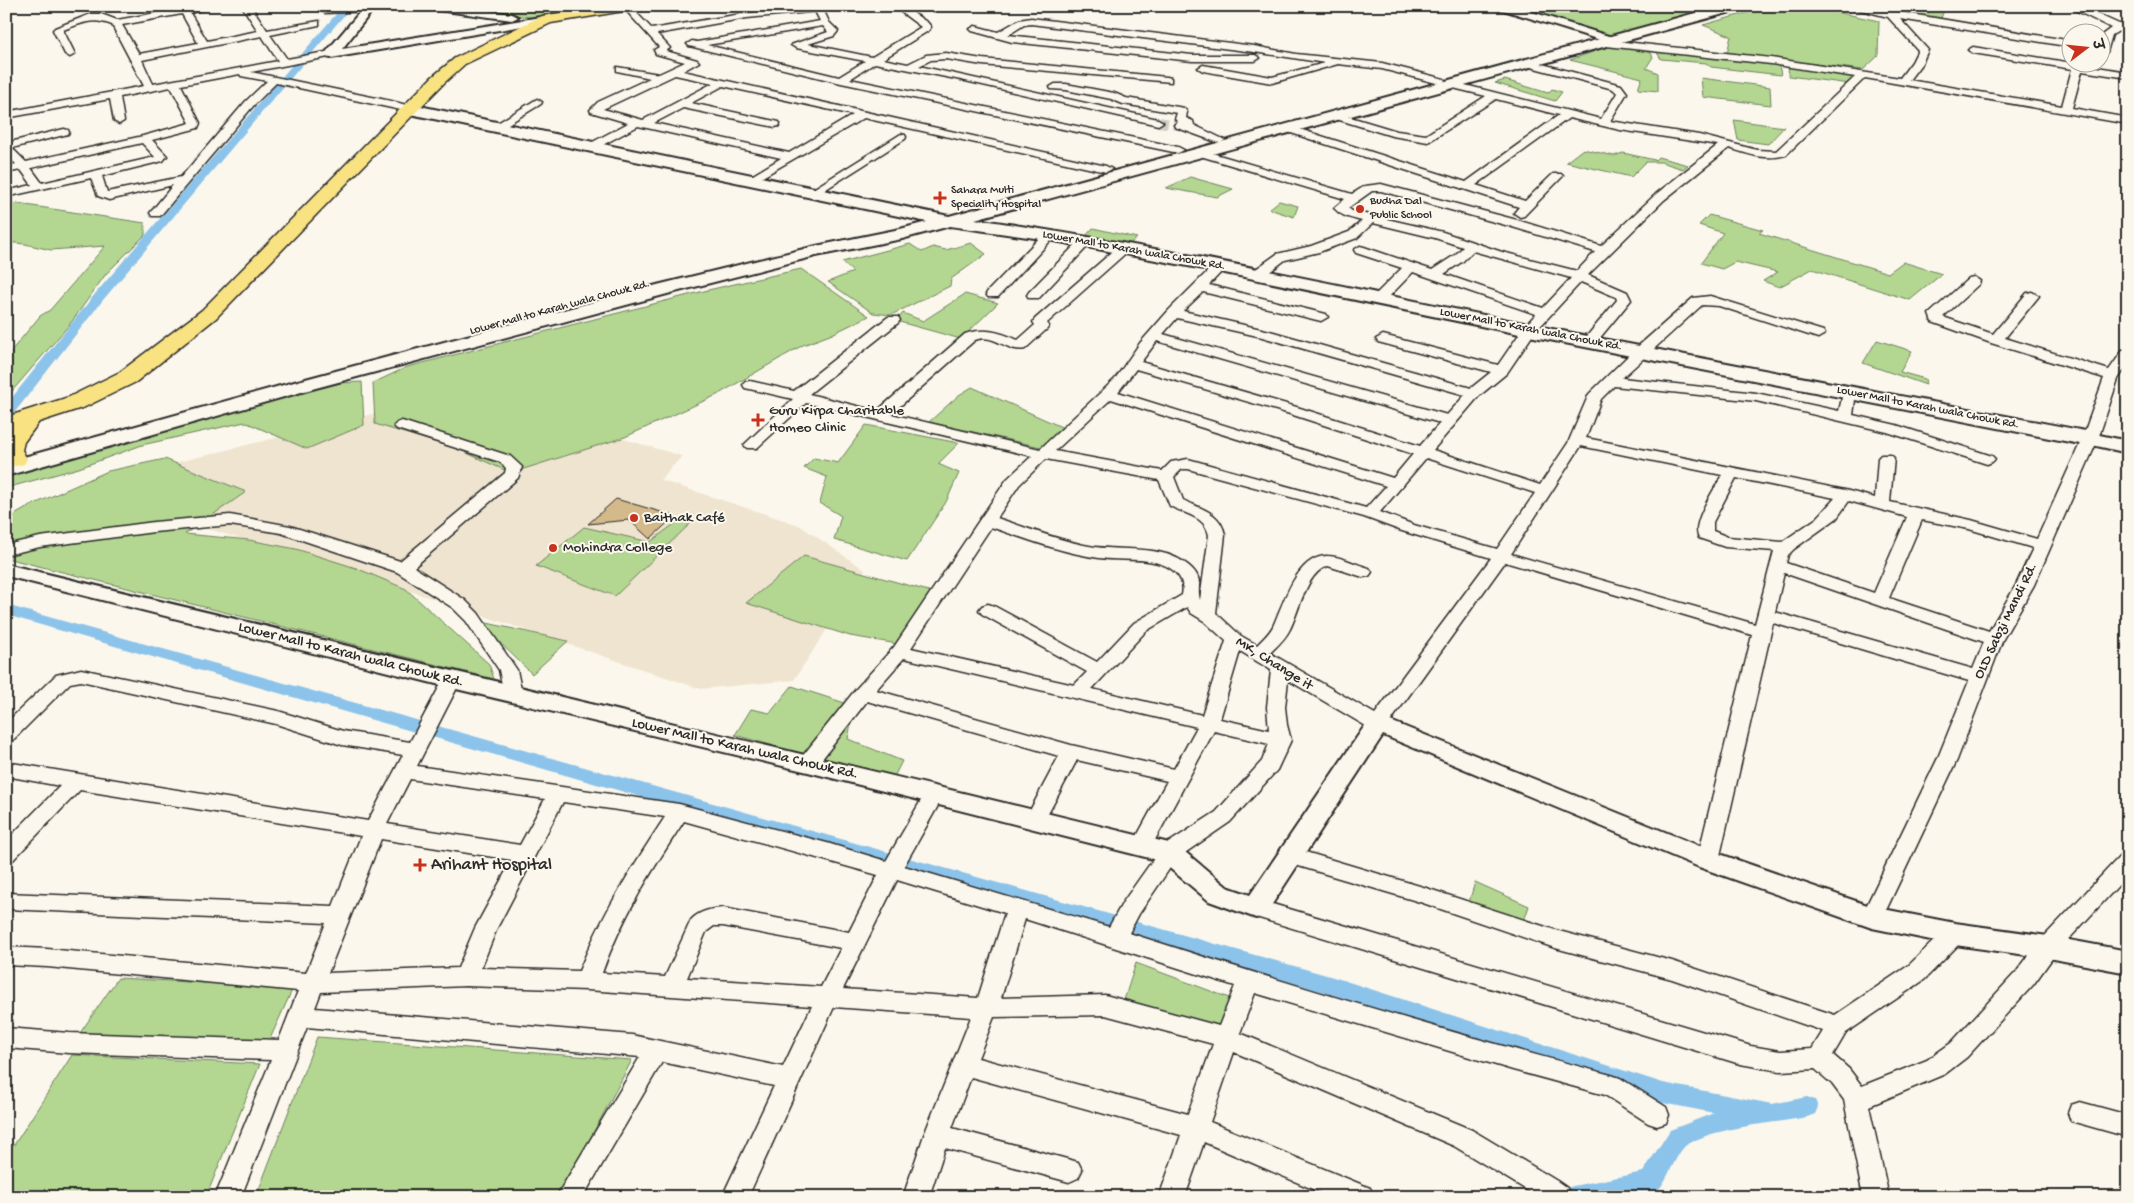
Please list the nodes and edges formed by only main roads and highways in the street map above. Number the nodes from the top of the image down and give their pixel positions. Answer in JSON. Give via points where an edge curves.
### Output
{"nodes":[{"id":1,"x":630,"y":6,"type":"edge"},
{"id":2,"x":1712,"y":6,"type":"edge"},
{"id":3,"x":1737,"y":6,"type":"edge"},
{"id":4,"x":626,"y":7,"type":"edge"},
{"id":5,"x":1609,"y":41,"type":"junction"},
{"id":6,"x":1449,"y":84,"type":"junction"},
{"id":7,"x":412,"y":108,"type":"junction"},
{"id":8,"x":1158,"y":160,"type":"junction"},
{"id":9,"x":755,"y":178,"type":"junction"},
{"id":10,"x":950,"y":219,"type":"junction"},
{"id":11,"x":18,"y":422,"type":"edge"},
{"id":12,"x":2090,"y":439,"type":"road end"},
{"id":13,"x":9,"y":463,"type":"edge"}],
"edges":[{"from":1,"to":4,"type":"main road"},
{"from":2,"to":5,"type":"main road"},
{"from":3,"to":5,"type":"main road"},
{"from":4,"to":7,"type":"main road","via":[[547,19],[495,42],[460,61]]},
{"from":5,"to":6,"type":"main road"},
{"from":5,"to":6,"type":"main road"},
{"from":6,"to":8,"type":"main road","via":[[1201,153]]},
{"from":6,"to":8,"type":"main road","via":[[1178,150]]},
{"from":7,"to":9,"type":"main road"},
{"from":7,"to":11,"type":"main road","via":[[209,314],[128,378],[77,402]]},
{"from":8,"to":10,"type":"main road"},
{"from":8,"to":10,"type":"main road","via":[[1106,169]]},
{"from":9,"to":10,"type":"main road"},
{"from":9,"to":10,"type":"main road"},
{"from":10,"to":12,"type":"main road","name":"Lower Mall to Karah wala Chowk Rd.","via":[[1258,274]]},
{"from":10,"to":13,"type":"main road","name":"Lower Mall to Karah wala Chowk Rd.","via":[[858,236],[247,392]]},
{"from":11,"to":13,"type":"main road"}]}
